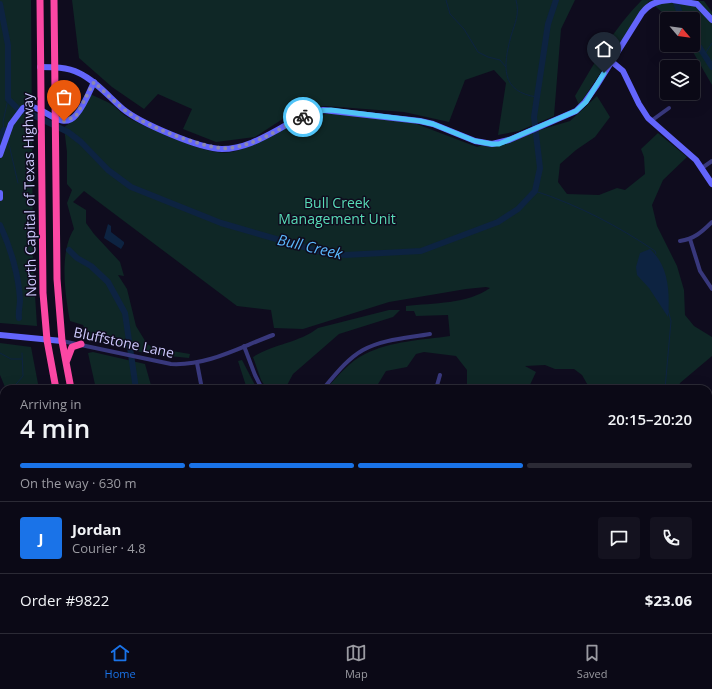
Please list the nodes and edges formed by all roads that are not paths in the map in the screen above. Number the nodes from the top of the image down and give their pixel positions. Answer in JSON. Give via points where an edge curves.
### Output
{"nodes":[{"id":1,"x":40,"y":0,"type":"edge"},
{"id":2,"x":54,"y":0,"type":"edge"},
{"id":3,"x":672,"y":0,"type":"edge"},
{"id":4,"x":712,"y":20,"type":"edge"},
{"id":5,"x":611,"y":61,"type":"junction"},
{"id":6,"x":40,"y":67,"type":"junction"},
{"id":7,"x":55,"y":68,"type":"junction"},
{"id":8,"x":94,"y":82,"type":"junction"},
{"id":9,"x":669,"y":108,"type":"dead end"},
{"id":10,"x":651,"y":121,"type":"junction"},
{"id":11,"x":0,"y":155,"type":"edge"},
{"id":12,"x":712,"y":161,"type":"edge"},
{"id":13,"x":702,"y":168,"type":"junction"},
{"id":14,"x":712,"y":184,"type":"edge"},
{"id":15,"x":0,"y":193,"type":"edge"},
{"id":16,"x":0,"y":198,"type":"edge"},
{"id":17,"x":712,"y":222,"type":"edge"},
{"id":18,"x":690,"y":239,"type":"junction"},
{"id":19,"x":680,"y":241,"type":"dead end"},
{"id":20,"x":712,"y":289,"type":"edge"},
{"id":21,"x":430,"y":334,"type":"dead end"},
{"id":22,"x":0,"y":335,"type":"edge"},
{"id":23,"x":273,"y":335,"type":"dead end"},
{"id":24,"x":47,"y":340,"type":"junction"},
{"id":25,"x":62,"y":341,"type":"junction"},
{"id":26,"x":80,"y":344,"type":"junction"},
{"id":27,"x":244,"y":346,"type":"junction"},
{"id":28,"x":66,"y":362,"type":"junction"},
{"id":29,"x":197,"y":363,"type":"junction"},
{"id":30,"x":440,"y":375,"type":"dead end"},
{"id":31,"x":55,"y":385,"type":"edge"},
{"id":32,"x":70,"y":385,"type":"edge"},
{"id":33,"x":201,"y":385,"type":"edge"},
{"id":34,"x":260,"y":385,"type":"edge"},
{"id":35,"x":326,"y":385,"type":"edge"},
{"id":36,"x":437,"y":385,"type":"edge"}],
"edges":[{"from":1,"to":6,"type":"highway","name":"North Capital of Texas Highway"},
{"from":2,"to":7,"type":"highway","name":"North Capital of Texas Highway"},
{"from":3,"to":4,"type":"main road","via":[[701,7]]},
{"from":3,"to":5,"type":"main road","via":[[654,2],[648,6]]},
{"from":5,"to":8,"type":"main road","via":[[581,106],[571,114],[499,144],[484,143],[420,121],[323,110],[305,115],[250,143],[221,149],[187,140],[132,116]]},
{"from":5,"to":10,"type":"main road","via":[[623,71],[639,104]]},
{"from":6,"to":7,"type":"main road"},
{"from":6,"to":24,"type":"highway","name":"North Capital of Texas Highway","via":[[43,293]]},
{"from":7,"to":8,"type":"main road","via":[[74,71]]},
{"from":7,"to":25,"type":"highway","name":"North Capital of Texas Highway","via":[[57,279]]},
{"from":8,"to":11,"type":"main road","via":[[78,112],[70,120],[60,120],[36,107],[27,106],[16,115],[11,124]]},
{"from":9,"to":10,"type":"street"},
{"from":10,"to":13,"type":"main road","via":[[687,151]]},
{"from":12,"to":13,"type":"street"},
{"from":13,"to":14,"type":"main road"},
{"from":15,"to":16,"type":"main road"},
{"from":17,"to":18,"type":"street"},
{"from":18,"to":19,"type":"street"},
{"from":18,"to":20,"type":"street","via":[[700,271]]},
{"from":21,"to":35,"type":"street","via":[[394,340],[364,350],[340,369]]},
{"from":22,"to":24,"type":"main road"},
{"from":23,"to":27,"type":"street","name":"Bluffstone Lane"},
{"from":24,"to":25,"type":"main road"},
{"from":24,"to":31,"type":"highway","name":"North Capital of Texas Highway"},
{"from":25,"to":26,"type":"street","name":"Bluffstone Lane"},
{"from":25,"to":28,"type":"highway","name":"North Capital of Texas Highway"},
{"from":26,"to":28,"type":"highway","via":[[70,350]]},
{"from":26,"to":29,"type":"street","name":"Bluffstone Lane","via":[[171,364]]},
{"from":27,"to":29,"type":"street","name":"Bluffstone Lane"},
{"from":27,"to":34,"type":"street"},
{"from":28,"to":32,"type":"highway","name":"North Capital of Texas Highway"},
{"from":29,"to":33,"type":"street"},
{"from":30,"to":36,"type":"street"}]}
